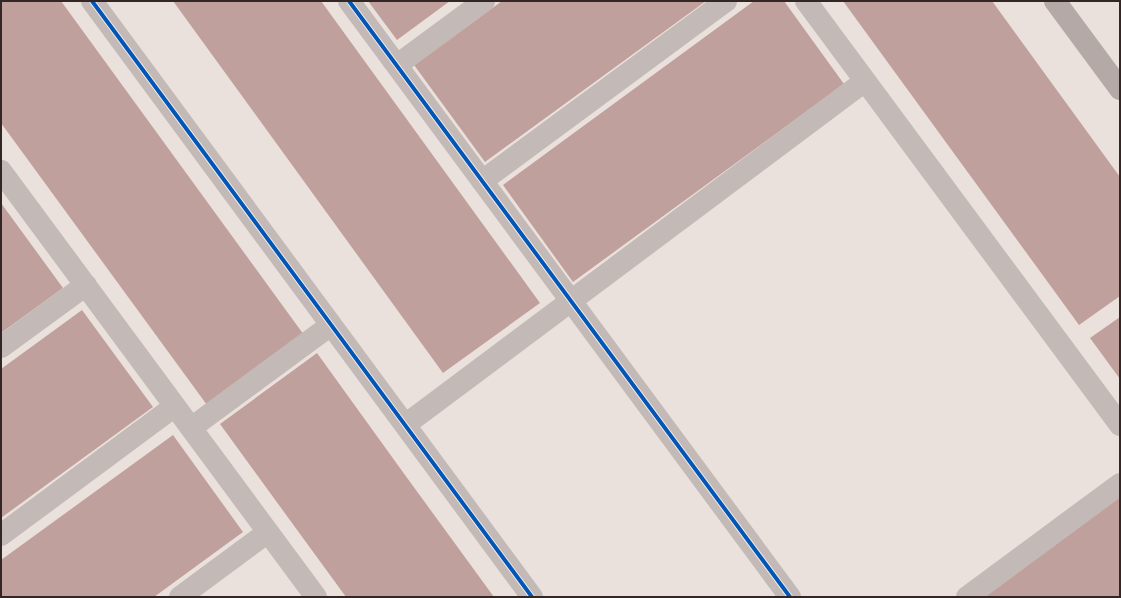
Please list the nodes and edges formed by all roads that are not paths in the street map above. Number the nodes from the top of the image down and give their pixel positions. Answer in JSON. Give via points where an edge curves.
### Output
{"nodes":[{"id":1,"x":92,"y":1,"type":"edge"},
{"id":2,"x":349,"y":1,"type":"edge"},
{"id":3,"x":484,"y":1,"type":"edge"},
{"id":4,"x":726,"y":1,"type":"edge"},
{"id":5,"x":806,"y":1,"type":"edge"},
{"id":6,"x":1055,"y":1,"type":"edge"},
{"id":7,"x":397,"y":66,"type":"junction"},
{"id":8,"x":866,"y":81,"type":"junction"},
{"id":9,"x":1120,"y":89,"type":"edge"},
{"id":10,"x":1,"y":171,"type":"edge"},
{"id":11,"x":482,"y":181,"type":"junction"},
{"id":12,"x":86,"y":285,"type":"junction"},
{"id":13,"x":571,"y":301,"type":"junction"},
{"id":14,"x":331,"y":324,"type":"junction"},
{"id":15,"x":1,"y":347,"type":"edge"},
{"id":16,"x":175,"y":406,"type":"junction"},
{"id":17,"x":405,"y":425,"type":"junction"},
{"id":18,"x":1120,"y":425,"type":"edge"},
{"id":19,"x":191,"y":428,"type":"junction"},
{"id":20,"x":1120,"y":484,"type":"edge"},
{"id":21,"x":268,"y":532,"type":"junction"},
{"id":22,"x":1,"y":535,"type":"edge"},
{"id":23,"x":180,"y":597,"type":"edge"},
{"id":24,"x":316,"y":597,"type":"edge"},
{"id":25,"x":532,"y":597,"type":"edge"},
{"id":26,"x":790,"y":597,"type":"edge"},
{"id":27,"x":966,"y":597,"type":"edge"}],
"edges":[{"from":1,"to":14,"type":"street"},
{"from":2,"to":7,"type":"street"},
{"from":3,"to":7,"type":"street"},
{"from":4,"to":11,"type":"street"},
{"from":5,"to":8,"type":"street"},
{"from":6,"to":9,"type":"street"},
{"from":7,"to":11,"type":"street"},
{"from":8,"to":13,"type":"street"},
{"from":8,"to":18,"type":"street"},
{"from":10,"to":12,"type":"street"},
{"from":11,"to":13,"type":"street"},
{"from":12,"to":15,"type":"street"},
{"from":12,"to":16,"type":"street"},
{"from":13,"to":17,"type":"street"},
{"from":13,"to":26,"type":"street"},
{"from":14,"to":17,"type":"street"},
{"from":14,"to":19,"type":"street"},
{"from":16,"to":19,"type":"street"},
{"from":16,"to":22,"type":"street"},
{"from":17,"to":25,"type":"street"},
{"from":19,"to":21,"type":"street"},
{"from":20,"to":27,"type":"street"},
{"from":21,"to":23,"type":"street"},
{"from":21,"to":24,"type":"street"}]}
